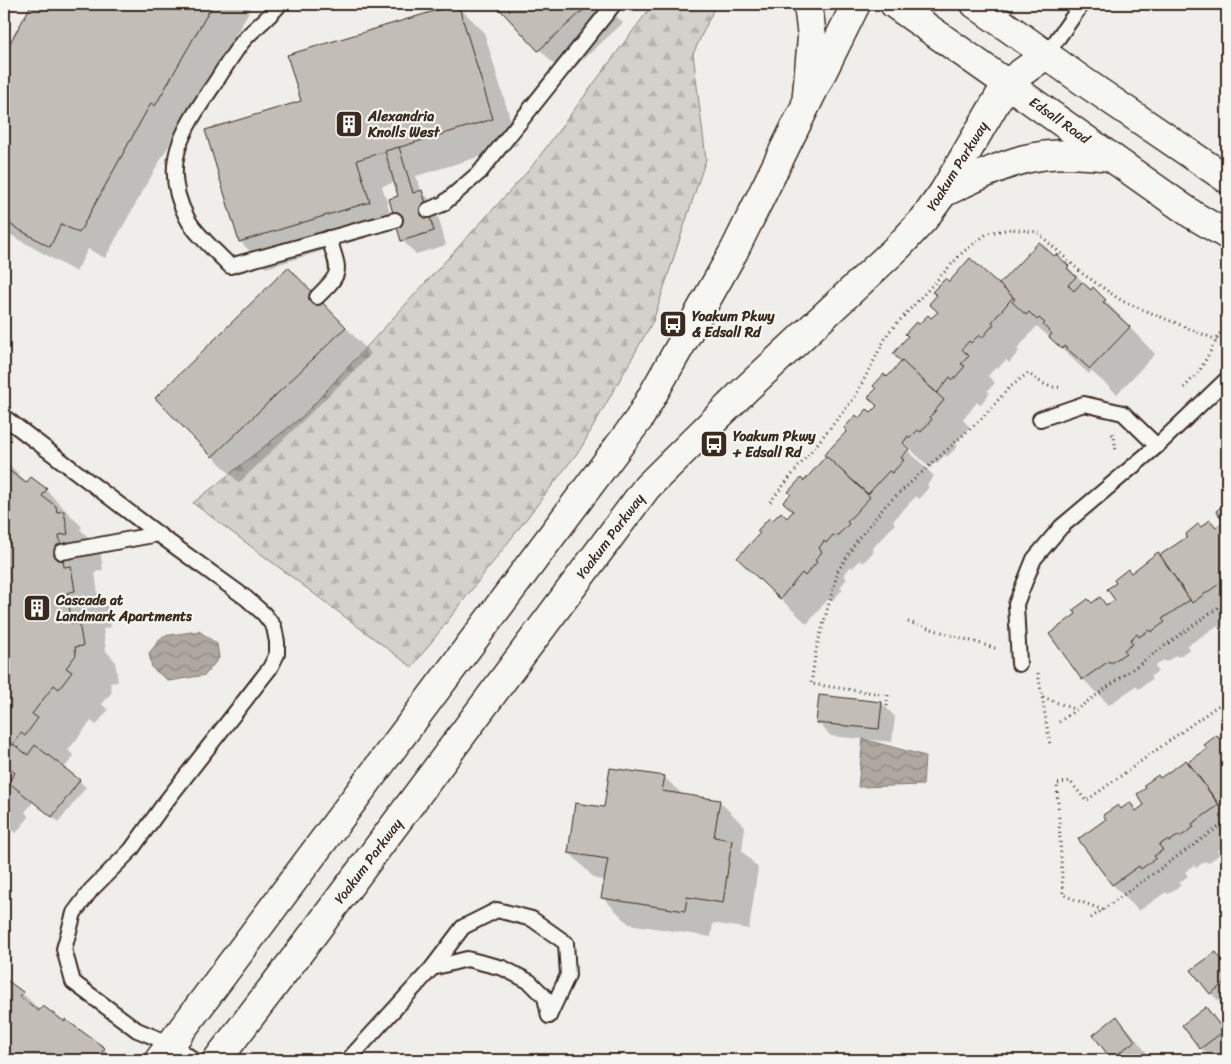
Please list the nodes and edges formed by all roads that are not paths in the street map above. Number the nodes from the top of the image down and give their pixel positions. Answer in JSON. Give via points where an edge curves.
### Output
{"nodes":[{"id":1,"x":280,"y":4,"type":"edge"},
{"id":2,"x":614,"y":4,"type":"edge"},
{"id":3,"x":808,"y":4,"type":"edge"},
{"id":4,"x":856,"y":4,"type":"edge"},
{"id":5,"x":894,"y":4,"type":"edge"},
{"id":6,"x":975,"y":4,"type":"edge"},
{"id":7,"x":1082,"y":4,"type":"edge"},
{"id":8,"x":1046,"y":55,"type":"junction"},
{"id":9,"x":1007,"y":83,"type":"junction"},
{"id":10,"x":806,"y":105,"type":"junction"},
{"id":11,"x":1111,"y":156,"type":"junction"},
{"id":12,"x":1227,"y":179,"type":"edge"},
{"id":13,"x":943,"y":193,"type":"junction"},
{"id":14,"x":428,"y":210,"type":"dead end"},
{"id":15,"x":395,"y":220,"type":"dead end"},
{"id":16,"x":1227,"y":235,"type":"edge"},
{"id":17,"x":329,"y":238,"type":"junction"},
{"id":18,"x":317,"y":297,"type":"dead end"},
{"id":19,"x":1227,"y":379,"type":"edge"},
{"id":20,"x":4,"y":418,"type":"edge"},
{"id":21,"x":1040,"y":419,"type":"dead end"},
{"id":22,"x":1157,"y":446,"type":"junction"},
{"id":23,"x":158,"y":534,"type":"junction"},
{"id":24,"x":62,"y":552,"type":"dead end"},
{"id":25,"x":1019,"y":664,"type":"dead end"},
{"id":26,"x":432,"y":968,"type":"junction"},
{"id":27,"x":165,"y":1052,"type":"edge"},
{"id":28,"x":194,"y":1060,"type":"edge"},
{"id":29,"x":217,"y":1060,"type":"edge"},
{"id":30,"x":348,"y":1060,"type":"edge"}],
"edges":[{"from":1,"to":17,"type":"lane","via":[[242,42],[194,113],[182,136],[175,160],[174,182],[188,219],[230,266]]},
{"from":2,"to":14,"type":"lane","via":[[480,172],[444,204]]},
{"from":3,"to":10,"type":"street","via":[[812,37]]},
{"from":4,"to":10,"type":"street"},
{"from":5,"to":9,"type":"street","name":"Edsall Road"},
{"from":6,"to":8,"type":"street"},
{"from":7,"to":8,"type":"lane"},
{"from":8,"to":9,"type":"street","name":"Yoakum Parkway"},
{"from":8,"to":12,"type":"street"},
{"from":9,"to":11,"type":"street","name":"Edsall Road"},
{"from":9,"to":13,"type":"street","name":"Yoakum Parkway"},
{"from":10,"to":27,"type":"street","via":[[734,251],[639,419]]},
{"from":11,"to":13,"type":"street","via":[[1074,154],[1027,158],[981,174]]},
{"from":11,"to":16,"type":"street","name":"Edsall Road","via":[[1193,215]]},
{"from":13,"to":29,"type":"street","name":"Yoakum Parkway","via":[[899,246],[744,390],[647,487]]},
{"from":15,"to":17,"type":"lane"},
{"from":17,"to":18,"type":"lane","via":[[337,276]]},
{"from":19,"to":22,"type":"lane"},
{"from":20,"to":23,"type":"lane"},
{"from":21,"to":22,"type":"lane","via":[[1084,404],[1116,411],[1123,413]]},
{"from":22,"to":25,"type":"lane","via":[[1061,527],[1034,559],[1016,604]]},
{"from":23,"to":24,"type":"lane"},
{"from":23,"to":27,"type":"lane","via":[[252,604],[274,626],[277,642],[277,654],[270,668],[131,850],[91,890],[74,913],[64,949],[73,982]]},
{"from":26,"to":26,"type":"lane","via":[[467,960],[502,968],[530,982],[545,997],[549,1016],[568,974],[566,943],[532,920],[497,910],[463,927]]},
{"from":26,"to":30,"type":"lane"},
{"from":27,"to":28,"type":"lane"}]}
